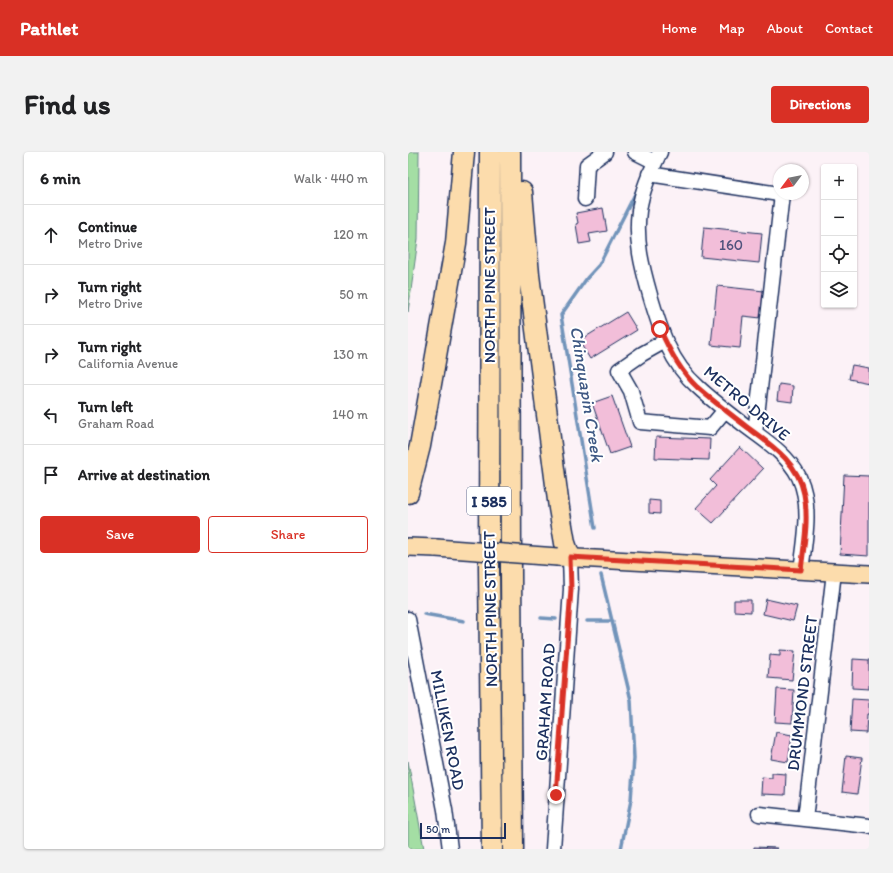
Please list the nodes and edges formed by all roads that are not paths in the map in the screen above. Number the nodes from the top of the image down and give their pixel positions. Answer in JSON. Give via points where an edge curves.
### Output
{"nodes":[{"id":1,"x":464,"y":152,"type":"edge"},
{"id":2,"x":490,"y":152,"type":"edge"},
{"id":3,"x":510,"y":152,"type":"edge"},
{"id":4,"x":519,"y":152,"type":"edge"},
{"id":5,"x":605,"y":152,"type":"edge"},
{"id":6,"x":635,"y":152,"type":"edge"},
{"id":7,"x":655,"y":163,"type":"edge"},
{"id":8,"x":773,"y":192,"type":"edge"},
{"id":9,"x":585,"y":199,"type":"dead end"},
{"id":10,"x":781,"y":200,"type":"edge"},
{"id":11,"x":665,"y":341,"type":"junction"},
{"id":12,"x":725,"y":410,"type":"junction"},
{"id":13,"x":755,"y":433,"type":"junction"},
{"id":14,"x":408,"y":493,"type":"edge"},
{"id":15,"x":408,"y":547,"type":"edge"},
{"id":16,"x":564,"y":557,"type":"junction"},
{"id":17,"x":801,"y":570,"type":"junction"},
{"id":18,"x":834,"y":572,"type":"junction"},
{"id":19,"x":869,"y":574,"type":"edge"},
{"id":20,"x":408,"y":619,"type":"edge"},
{"id":21,"x":759,"y":814,"type":"dead end"},
{"id":22,"x":805,"y":819,"type":"junction"},
{"id":23,"x":869,"y":826,"type":"edge"},
{"id":24,"x":450,"y":849,"type":"edge"},
{"id":25,"x":492,"y":849,"type":"edge"},
{"id":26,"x":513,"y":849,"type":"edge"},
{"id":27,"x":553,"y":849,"type":"edge"}],
"edges":[{"from":1,"to":14,"type":"highway","via":[[456,243],[420,446]]},
{"from":2,"to":25,"type":"highway","name":"NORTH PINE STREET","number":"I 585","via":[[489,560]]},
{"from":3,"to":26,"type":"highway","name":"NORTH PINE STREET","number":"I 585"},
{"from":4,"to":16,"type":"highway","via":[[529,275],[565,543]]},
{"from":5,"to":9,"type":"street","via":[[587,165]]},
{"from":6,"to":7,"type":"street"},
{"from":7,"to":8,"type":"street"},
{"from":7,"to":11,"type":"street","name":"METRO DRIVE","via":[[643,193],[639,212],[639,251]]},
{"from":10,"to":13,"type":"street"},
{"from":11,"to":12,"type":"street","name":"METRO DRIVE","via":[[681,369],[696,386]]},
{"from":11,"to":12,"type":"street","via":[[619,370],[632,391],[640,422],[710,428]]},
{"from":12,"to":13,"type":"street","name":"METRO DRIVE"},
{"from":13,"to":17,"type":"street","name":"METRO DRIVE","via":[[790,462],[799,477],[806,511]]},
{"from":15,"to":16,"type":"main road","bridge":true},
{"from":16,"to":17,"type":"main road"},
{"from":16,"to":27,"type":"street","name":"GRAHAM ROAD","via":[[571,589]]},
{"from":17,"to":18,"type":"main road"},
{"from":18,"to":19,"type":"main road"},
{"from":18,"to":22,"type":"street","name":"DRUMMOND STREET"},
{"from":20,"to":24,"type":"street","name":"MILLIKEN ROAD","via":[[445,810]]},
{"from":21,"to":22,"type":"street"},
{"from":22,"to":23,"type":"street"}]}
